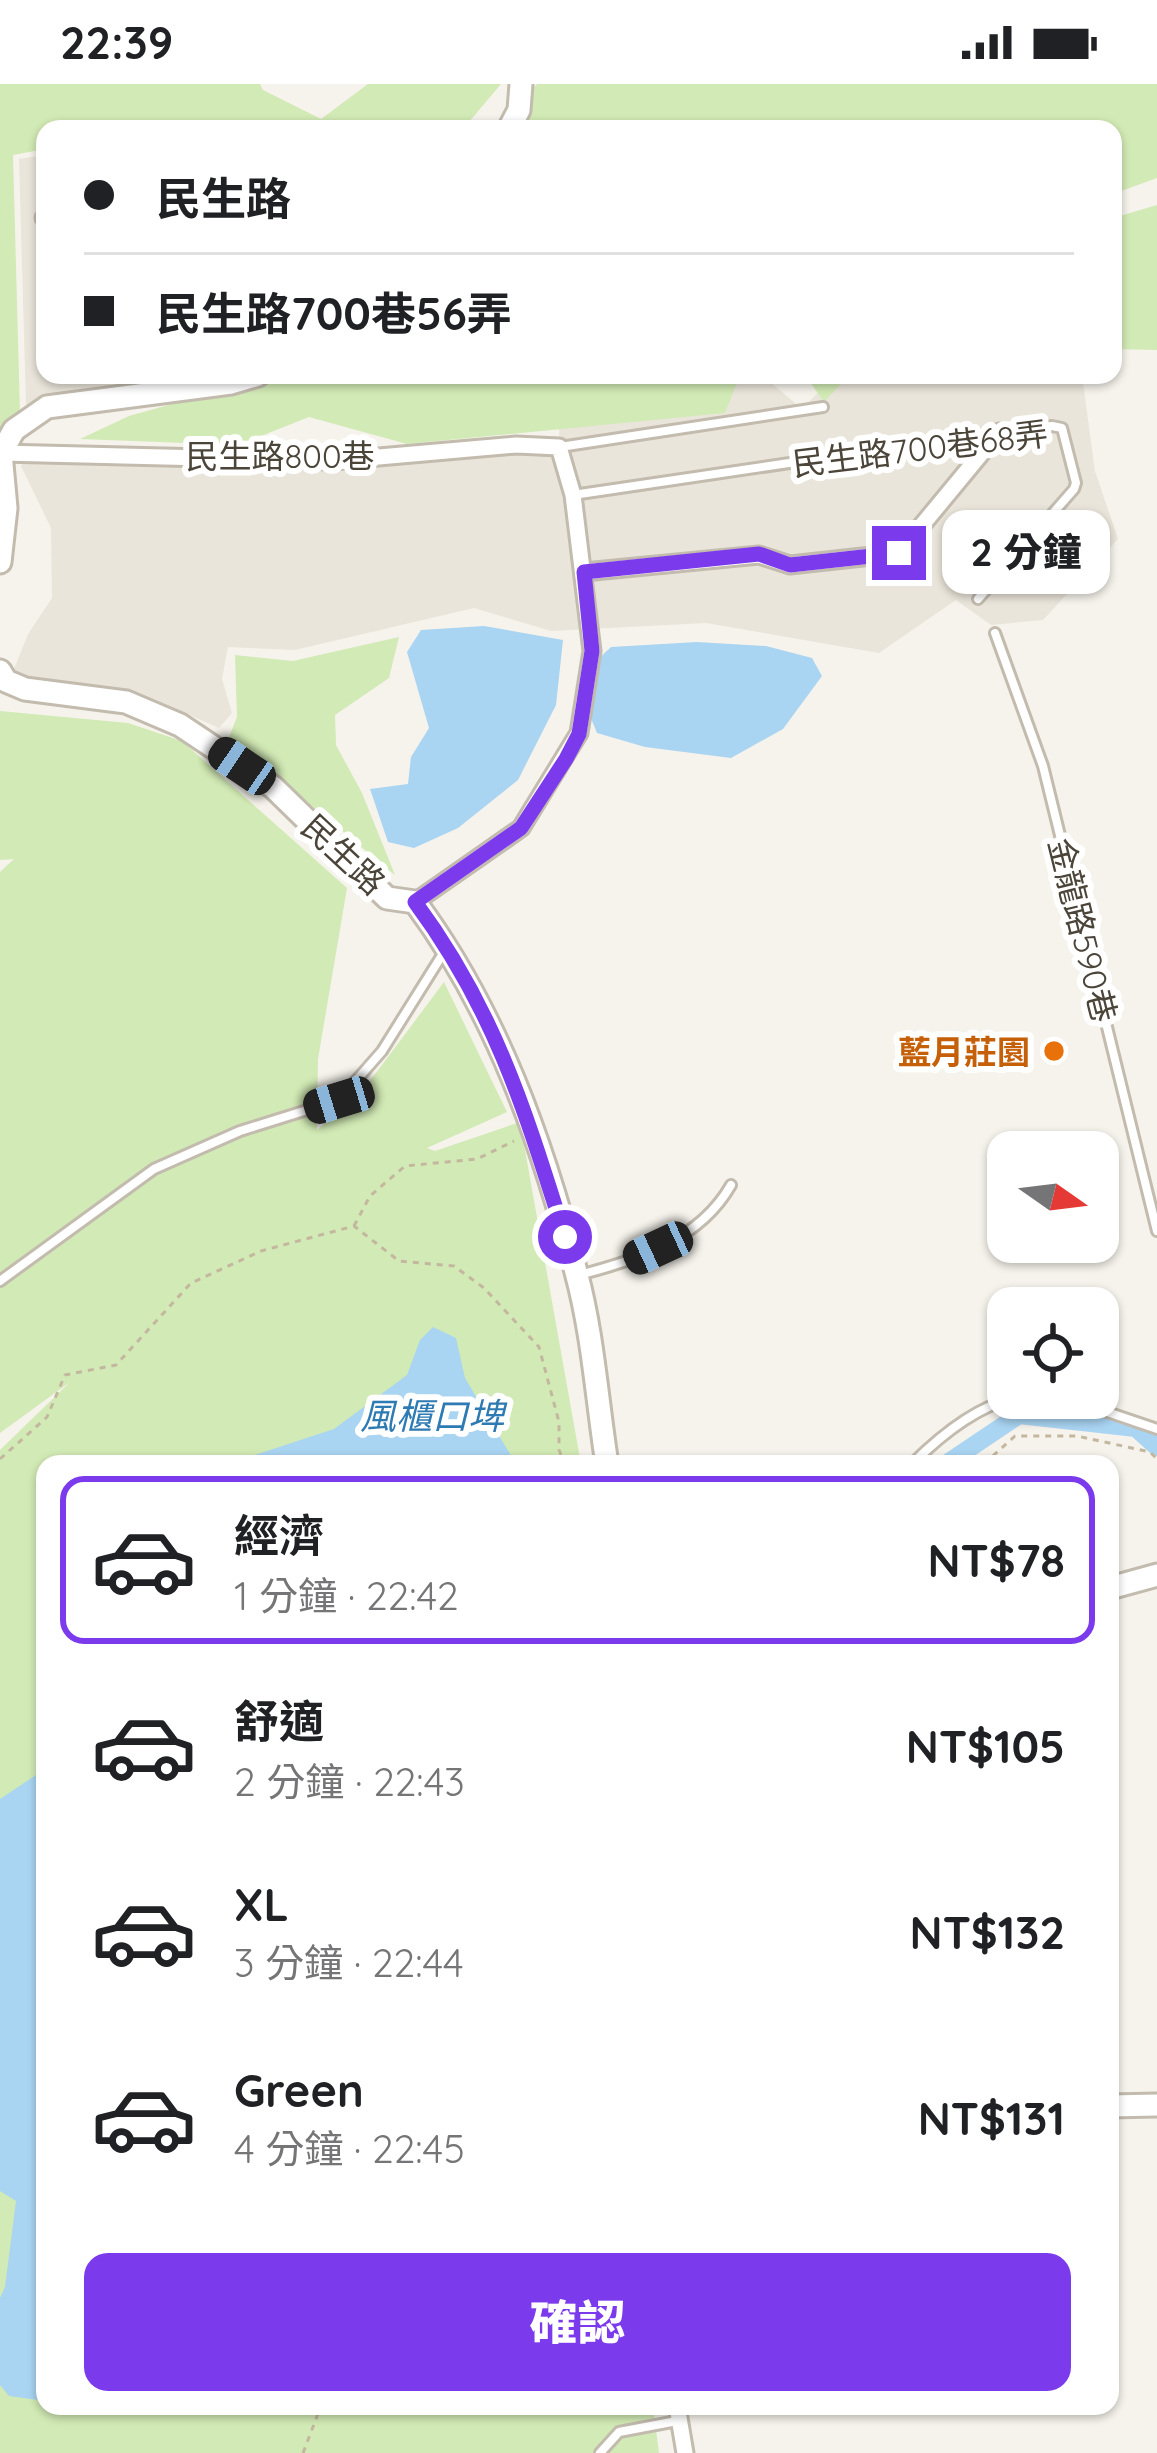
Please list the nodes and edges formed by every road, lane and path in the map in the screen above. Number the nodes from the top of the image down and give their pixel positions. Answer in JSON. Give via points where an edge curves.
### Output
{"nodes":[{"id":1,"x":521,"y":84,"type":"edge"},
{"id":2,"x":514,"y":120,"type":"edge"},
{"id":3,"x":220,"y":384,"type":"edge"},
{"id":4,"x":823,"y":407,"type":"dead end"},
{"id":5,"x":999,"y":432,"type":"junction"},
{"id":6,"x":559,"y":447,"type":"junction"},
{"id":7,"x":0,"y":453,"type":"edge"},
{"id":8,"x":573,"y":495,"type":"junction"},
{"id":9,"x":0,"y":562,"type":"edge"},
{"id":10,"x":584,"y":572,"type":"junction"},
{"id":11,"x":978,"y":599,"type":"dead end"},
{"id":12,"x":995,"y":633,"type":"dead end"},
{"id":13,"x":0,"y":671,"type":"edge"},
{"id":14,"x":415,"y":902,"type":"junction"},
{"id":15,"x":447,"y":946,"type":"junction"},
{"id":16,"x":532,"y":1133,"type":"junction"},
{"id":17,"x":731,"y":1185,"type":"dead end"},
{"id":18,"x":355,"y":1226,"type":"junction"},
{"id":19,"x":1157,"y":1232,"type":"edge"},
{"id":20,"x":578,"y":1275,"type":"junction"},
{"id":21,"x":0,"y":1281,"type":"edge"},
{"id":22,"x":987,"y":1408,"type":"edge"},
{"id":23,"x":1119,"y":1417,"type":"edge"},
{"id":24,"x":1100,"y":1419,"type":"edge"},
{"id":25,"x":1157,"y":1429,"type":"edge"},
{"id":26,"x":1096,"y":1440,"type":"junction"},
{"id":27,"x":561,"y":1455,"type":"edge"},
{"id":28,"x":607,"y":1455,"type":"edge"},
{"id":29,"x":921,"y":1455,"type":"edge"},
{"id":30,"x":994,"y":1455,"type":"edge"},
{"id":31,"x":0,"y":1459,"type":"edge"},
{"id":32,"x":1157,"y":1459,"type":"edge"},
{"id":33,"x":1157,"y":1575,"type":"edge"},
{"id":34,"x":1119,"y":1586,"type":"edge"},
{"id":35,"x":1157,"y":2105,"type":"edge"},
{"id":36,"x":1119,"y":2106,"type":"edge"},
{"id":37,"x":317,"y":2415,"type":"edge"},
{"id":38,"x":674,"y":2415,"type":"edge"},
{"id":39,"x":677,"y":2415,"type":"edge"},
{"id":40,"x":302,"y":2453,"type":"edge"},
{"id":41,"x":600,"y":2453,"type":"edge"},
{"id":42,"x":685,"y":2453,"type":"edge"}],
"edges":[{"from":1,"to":2,"type":"street"},
{"from":3,"to":7,"type":"street","via":[[47,407],[14,430]]},
{"from":4,"to":6,"type":"lane"},
{"from":5,"to":8,"type":"lane","name":"民生路700巷68弄"},
{"from":5,"to":10,"type":"street","via":[[899,553],[790,565],[759,554]]},
{"from":5,"to":11,"type":"lane","name":"民生路700巷68弄","via":[[1062,428],[1076,483]]},
{"from":6,"to":7,"type":"street","name":"民生路800巷","via":[[333,460]]},
{"from":6,"to":8,"type":"street"},
{"from":7,"to":9,"type":"street"},
{"from":8,"to":10,"type":"street"},
{"from":10,"to":14,"type":"street","via":[[592,651],[579,734],[521,828]]},
{"from":12,"to":19,"type":"lane","name":"金龍路590巷","via":[[1042,766]]},
{"from":13,"to":14,"type":"street","name":"民生路","via":[[25,689],[126,702],[179,725],[272,787],[386,898]]},
{"from":14,"to":15,"type":"street","name":"民生路"},
{"from":15,"to":16,"type":"street","name":"民生路","via":[[491,1023]]},
{"from":15,"to":21,"type":"lane","via":[[382,1051],[339,1100],[154,1169]]},
{"from":16,"to":18,"type":"path","via":[[477,1159],[406,1166],[370,1196]]},
{"from":16,"to":20,"type":"street","name":"民生路"},
{"from":17,"to":20,"type":"lane","via":[[688,1233]]},
{"from":18,"to":27,"type":"path","via":[[399,1261],[454,1266],[539,1346]]},
{"from":18,"to":31,"type":"path","via":[[261,1251],[191,1282],[116,1364],[65,1375],[47,1417]]},
{"from":20,"to":28,"type":"street","name":"民生路"},
{"from":22,"to":29,"type":"lane"},
{"from":23,"to":25,"type":"lane"},
{"from":24,"to":26,"type":"path"},
{"from":26,"to":30,"type":"path","via":[[1015,1436]]},
{"from":26,"to":32,"type":"path"},
{"from":33,"to":34,"type":"street"},
{"from":35,"to":36,"type":"street"},
{"from":37,"to":40,"type":"path"},
{"from":38,"to":41,"type":"lane","via":[[619,2432]]},
{"from":39,"to":42,"type":"street"}]}
